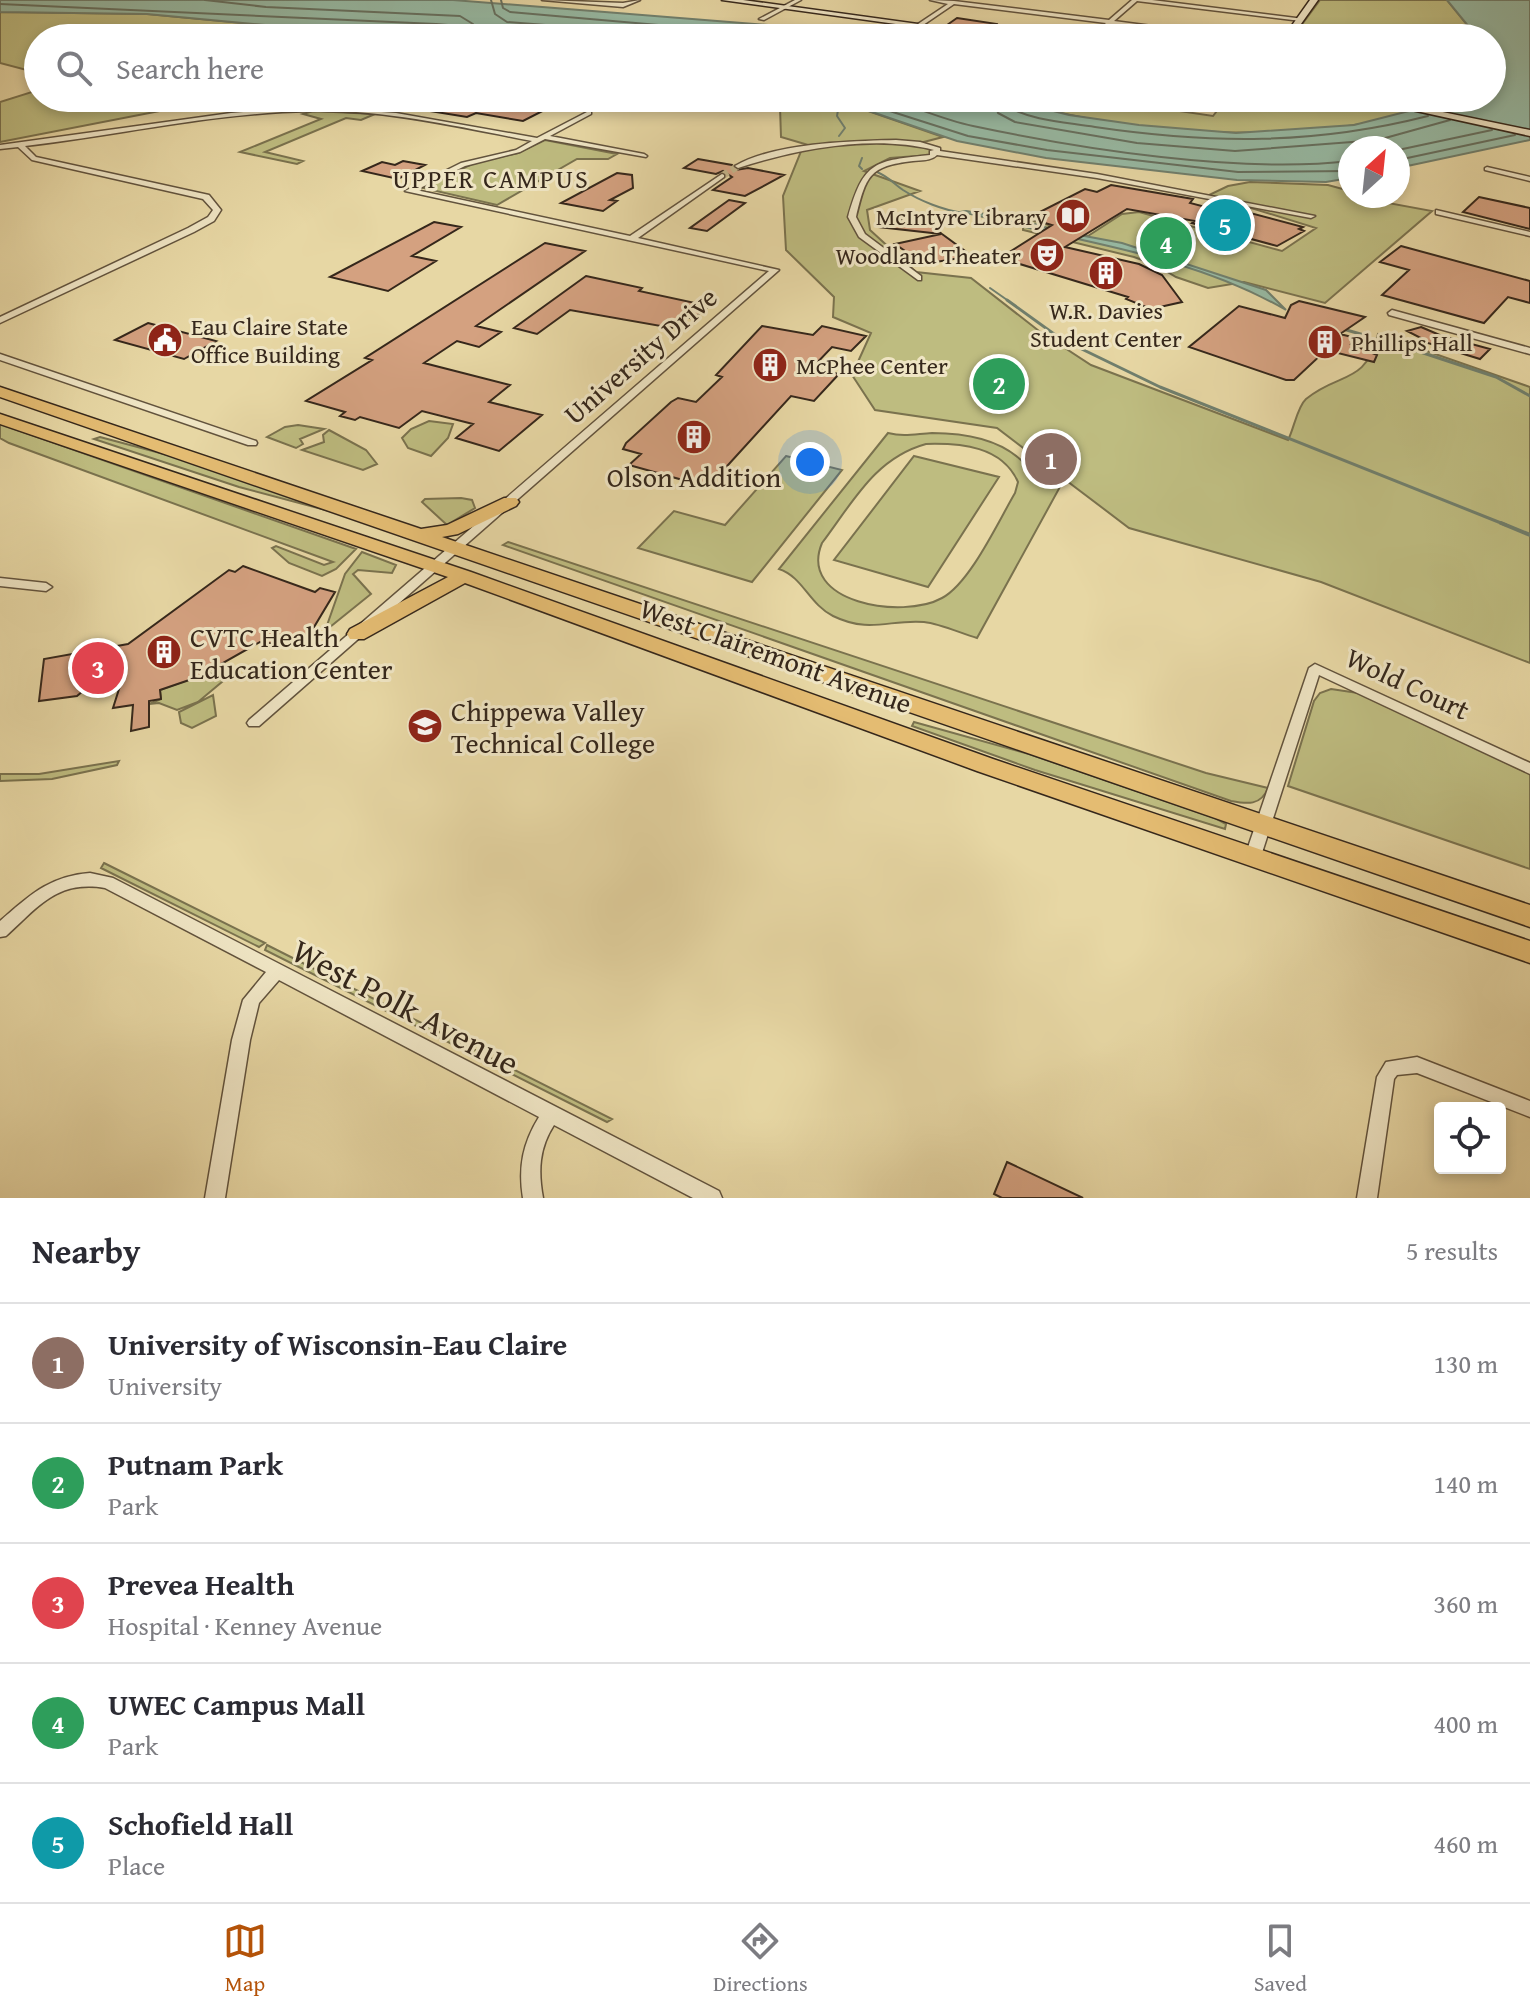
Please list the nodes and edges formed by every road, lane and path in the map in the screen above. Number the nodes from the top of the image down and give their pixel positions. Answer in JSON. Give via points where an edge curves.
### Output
{"nodes":[{"id":1,"x":544,"y":0,"type":"edge"},
{"id":2,"x":638,"y":0,"type":"edge"},
{"id":3,"x":726,"y":0,"type":"edge"},
{"id":4,"x":799,"y":0,"type":"edge"},
{"id":5,"x":932,"y":0,"type":"edge"},
{"id":6,"x":1137,"y":0,"type":"edge"},
{"id":7,"x":1314,"y":0,"type":"edge"},
{"id":8,"x":955,"y":1,"type":"edge"},
{"id":9,"x":784,"y":8,"type":"junction"},
{"id":10,"x":762,"y":19,"type":"dead end"},
{"id":11,"x":1301,"y":19,"type":"junction"},
{"id":12,"x":1110,"y":22,"type":"junction"},
{"id":13,"x":911,"y":24,"type":"edge"},
{"id":14,"x":920,"y":24,"type":"edge"},
{"id":15,"x":1108,"y":24,"type":"edge"},
{"id":16,"x":1126,"y":24,"type":"edge"},
{"id":17,"x":1297,"y":24,"type":"edge"},
{"id":18,"x":274,"y":112,"type":"edge"},
{"id":19,"x":365,"y":112,"type":"edge"},
{"id":20,"x":1430,"y":112,"type":"edge"},
{"id":21,"x":589,"y":113,"type":"dead end"},
{"id":22,"x":1530,"y":133,"type":"edge"},
{"id":23,"x":548,"y":138,"type":"dead end"},
{"id":24,"x":538,"y":140,"type":"junction"},
{"id":25,"x":20,"y":145,"type":"junction"},
{"id":26,"x":0,"y":147,"type":"edge"},
{"id":27,"x":935,"y":152,"type":"junction"},
{"id":28,"x":644,"y":156,"type":"dead end"},
{"id":29,"x":738,"y":166,"type":"tunnel mouth"},
{"id":30,"x":1487,"y":169,"type":"dead end"},
{"id":31,"x":722,"y":176,"type":"tunnel mouth"},
{"id":32,"x":1530,"y":179,"type":"edge"},
{"id":33,"x":1439,"y":212,"type":"dead end"},
{"id":34,"x":1311,"y":216,"type":"dead end"},
{"id":35,"x":1530,"y":234,"type":"edge"},
{"id":36,"x":631,"y":239,"type":"junction"},
{"id":37,"x":918,"y":278,"type":"dead end"},
{"id":38,"x":1392,"y":313,"type":"dead end"},
{"id":39,"x":0,"y":320,"type":"edge"},
{"id":40,"x":1530,"y":351,"type":"edge"},
{"id":41,"x":0,"y":357,"type":"edge"},
{"id":42,"x":0,"y":392,"type":"edge"},
{"id":43,"x":0,"y":419,"type":"edge"},
{"id":44,"x":252,"y":443,"type":"dead end"},
{"id":45,"x":220,"y":496,"type":"junction"},
{"id":46,"x":510,"y":502,"type":"junction"},
{"id":47,"x":416,"y":532,"type":"junction"},
{"id":48,"x":460,"y":547,"type":"junction"},
{"id":49,"x":436,"y":567,"type":"junction"},
{"id":50,"x":464,"y":576,"type":"junction"},
{"id":51,"x":0,"y":582,"type":"edge"},
{"id":52,"x":46,"y":587,"type":"dead end"},
{"id":53,"x":357,"y":634,"type":"junction"},
{"id":54,"x":254,"y":723,"type":"dead end"},
{"id":55,"x":1530,"y":769,"type":"edge"},
{"id":56,"x":1263,"y":826,"type":"junction"},
{"id":57,"x":1252,"y":859,"type":"junction"},
{"id":58,"x":1530,"y":916,"type":"edge"},
{"id":59,"x":0,"y":931,"type":"edge"},
{"id":60,"x":1530,"y":952,"type":"edge"},
{"id":61,"x":277,"y":971,"type":"junction"},
{"id":62,"x":1530,"y":1109,"type":"edge"},
{"id":63,"x":550,"y":1115,"type":"junction"},
{"id":64,"x":215,"y":1198,"type":"edge"},
{"id":65,"x":533,"y":1198,"type":"edge"},
{"id":66,"x":712,"y":1198,"type":"edge"},
{"id":67,"x":1367,"y":1198,"type":"edge"}],
"edges":[{"from":1,"to":2,"type":"street","via":[[626,5]]},
{"from":3,"to":9,"type":"main road"},
{"from":4,"to":9,"type":"street"},
{"from":5,"to":8,"type":"street"},
{"from":6,"to":11,"type":"street"},
{"from":6,"to":12,"type":"street"},
{"from":7,"to":11,"type":"main road"},
{"from":8,"to":12,"type":"street"},
{"from":8,"to":14,"type":"street"},
{"from":9,"to":10,"type":"street"},
{"from":9,"to":13,"type":"main road"},
{"from":11,"to":17,"type":"main road"},
{"from":12,"to":15,"type":"street"},
{"from":12,"to":16,"type":"street"},
{"from":18,"to":25,"type":"street"},
{"from":19,"to":24,"type":"street"},
{"from":20,"to":22,"type":"main road"},
{"from":21,"to":24,"type":"street"},
{"from":23,"to":28,"type":"street"},
{"from":24,"to":36,"type":"street","name":"University Drive","via":[[518,151],[463,164],[409,191]]},
{"from":25,"to":26,"type":"street"},
{"from":25,"to":39,"type":"street","via":[[34,159],[206,197],[217,210],[191,230]]},
{"from":27,"to":29,"type":"street","via":[[922,145],[824,147],[783,151]]},
{"from":27,"to":34,"type":"street"},
{"from":27,"to":37,"type":"street","via":[[927,158],[895,159],[871,171],[863,178],[852,217],[862,235]]},
{"from":30,"to":32,"type":"street"},
{"from":31,"to":36,"type":"street"},
{"from":33,"to":35,"type":"street"},
{"from":36,"to":46,"type":"street","name":"University Drive","via":[[775,270]]},
{"from":38,"to":40,"type":"street"},
{"from":41,"to":44,"type":"street"},
{"from":42,"to":47,"type":"main road","name":"West Clairemont Avenue"},
{"from":43,"to":45,"type":"main road","name":"West Clairemont Avenue"},
{"from":45,"to":48,"type":"main road","via":[[286,505],[437,550]]},
{"from":45,"to":49,"type":"main road","name":"West Clairemont Avenue"},
{"from":46,"to":47,"type":"main road","via":[[451,530]]},
{"from":46,"to":48,"type":"street","name":"University Drive"},
{"from":47,"to":48,"type":"main road","name":"West Clairemont Avenue"},
{"from":48,"to":49,"type":"street","name":"University Drive"},
{"from":48,"to":56,"type":"main road","name":"West Clairemont Avenue"},
{"from":49,"to":50,"type":"main road","name":"West Clairemont Avenue"},
{"from":49,"to":53,"type":"street","name":"University Drive"},
{"from":50,"to":53,"type":"main road"},
{"from":50,"to":57,"type":"main road","name":"West Clairemont Avenue"},
{"from":51,"to":52,"type":"street"},
{"from":53,"to":54,"type":"street","name":"University Drive"},
{"from":55,"to":56,"type":"street","name":"Wold Court","via":[[1315,668]]},
{"from":56,"to":57,"type":"street","name":"Wold Court"},
{"from":56,"to":58,"type":"main road","name":"West Clairemont Avenue"},
{"from":57,"to":60,"type":"main road","name":"West Clairemont Avenue"},
{"from":59,"to":61,"type":"street","name":"West Polk Avenue","via":[[53,886],[87,877],[108,882]]},
{"from":61,"to":63,"type":"street","name":"West Polk Avenue"},
{"from":61,"to":64,"type":"street","via":[[251,1000]]},
{"from":62,"to":67,"type":"street","via":[[1417,1065],[1392,1068],[1386,1077]]},
{"from":63,"to":65,"type":"street","via":[[530,1149]]},
{"from":63,"to":66,"type":"street","name":"West Polk Avenue"}]}
